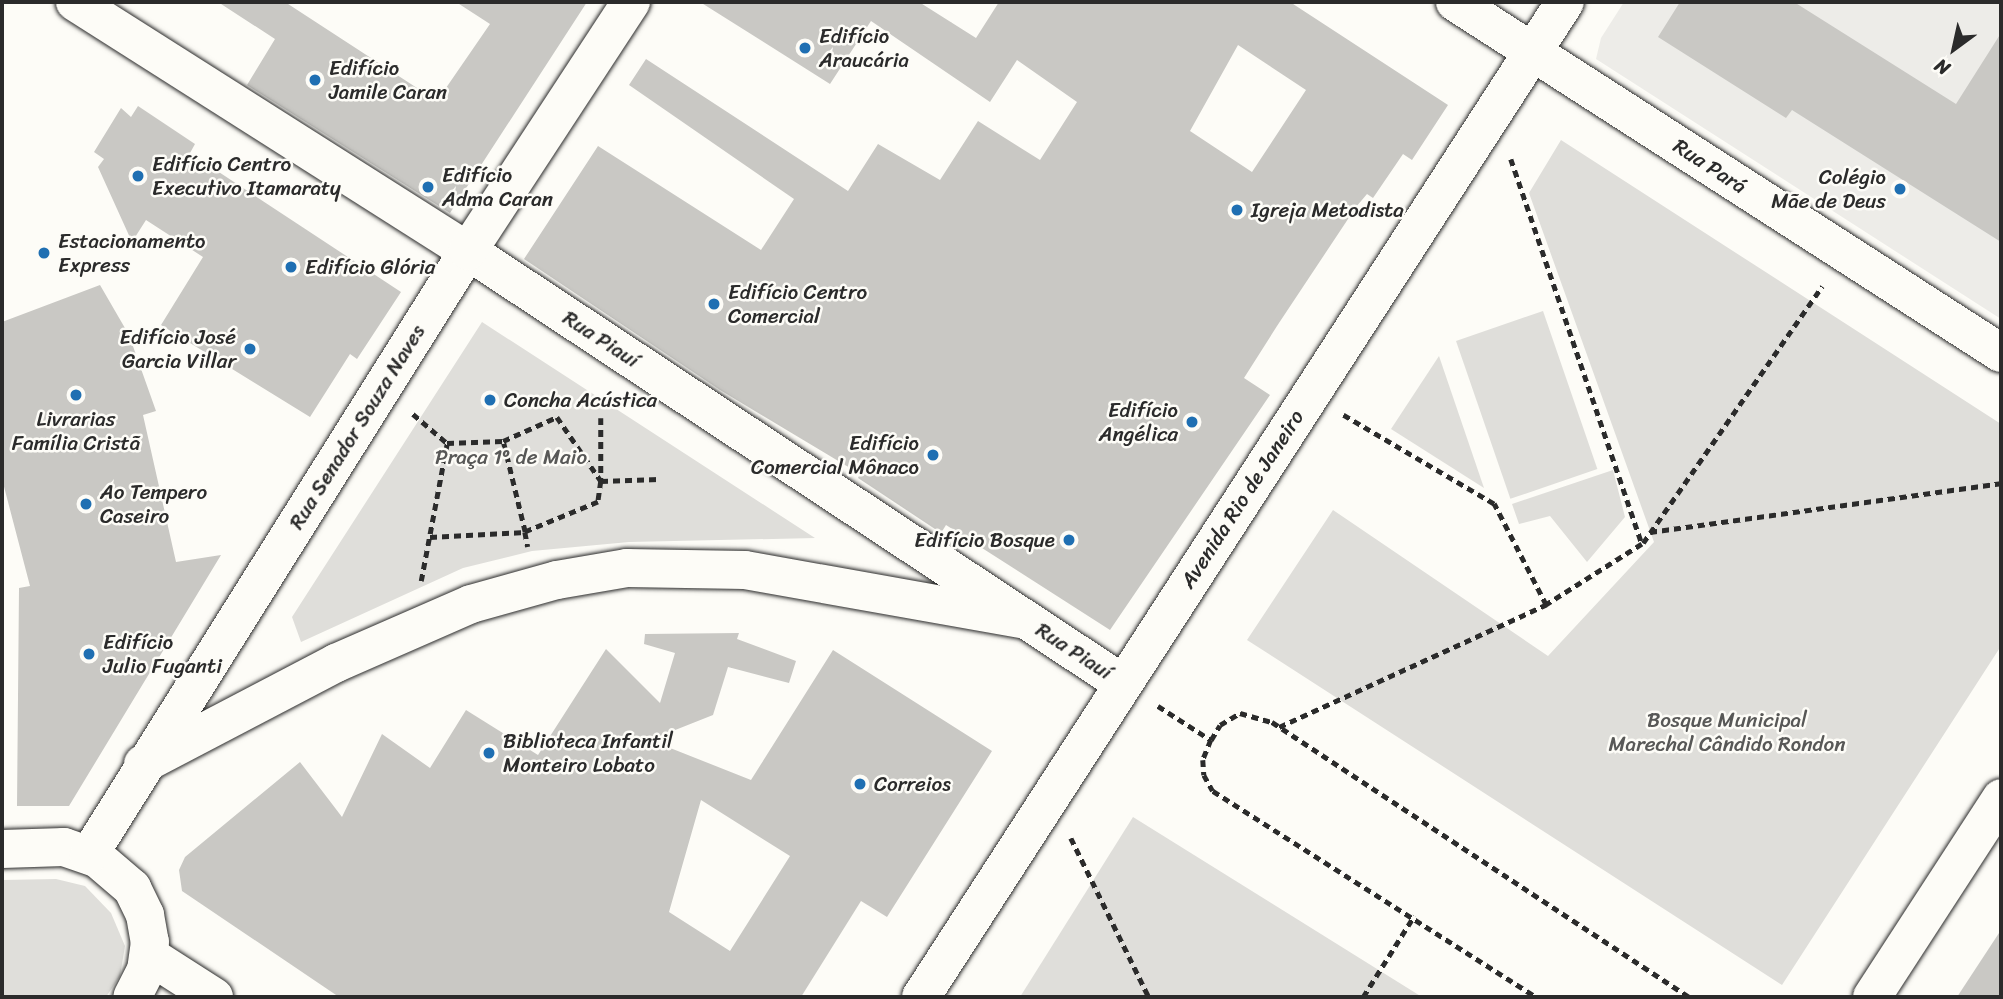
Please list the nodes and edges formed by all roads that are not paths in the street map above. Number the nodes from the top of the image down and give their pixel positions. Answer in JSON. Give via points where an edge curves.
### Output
{"nodes":[{"id":1,"x":75,"y":2,"type":"edge"},
{"id":2,"x":631,"y":2,"type":"edge"},
{"id":3,"x":1455,"y":2,"type":"edge"},
{"id":4,"x":1565,"y":2,"type":"edge"},
{"id":5,"x":1533,"y":51,"type":"junction"},
{"id":6,"x":468,"y":251,"type":"junction"},
{"id":7,"x":2001,"y":353,"type":"edge"},
{"id":8,"x":1027,"y":620,"type":"junction"},
{"id":9,"x":1122,"y":683,"type":"junction"},
{"id":10,"x":143,"y":764,"type":"junction"},
{"id":11,"x":2001,"y":799,"type":"edge"},
{"id":12,"x":2,"y":849,"type":"edge"},
{"id":13,"x":89,"y":855,"type":"junction"},
{"id":14,"x":150,"y":956,"type":"junction"},
{"id":15,"x":132,"y":997,"type":"edge"},
{"id":16,"x":214,"y":997,"type":"edge"},
{"id":17,"x":921,"y":997,"type":"edge"},
{"id":18,"x":1872,"y":997,"type":"edge"}],
"edges":[{"from":1,"to":6,"type":"street","name":"Rua Piauí"},
{"from":2,"to":6,"type":"street","name":"Rua Senador Souza Naves"},
{"from":3,"to":5,"type":"street","name":"Rua Pará"},
{"from":4,"to":5,"type":"street","name":"Avenida Rio de Janeiro"},
{"from":5,"to":7,"type":"street","name":"Rua Pará"},
{"from":5,"to":9,"type":"street","name":"Avenida Rio de Janeiro"},
{"from":6,"to":8,"type":"street","name":"Rua Piauí"},
{"from":6,"to":10,"type":"street","name":"Rua Senador Souza Naves"},
{"from":8,"to":9,"type":"street","name":"Rua Piauí"},
{"from":8,"to":10,"type":"street","via":[[745,570],[628,568],[557,580],[471,604],[336,663]]},
{"from":9,"to":17,"type":"street","name":"Avenida Rio de Janeiro"},
{"from":10,"to":13,"type":"street","name":"Rua Senador Souza Naves"},
{"from":11,"to":18,"type":"street"},
{"from":12,"to":13,"type":"street","via":[[37,845]]},
{"from":13,"to":14,"type":"street","via":[[132,888],[145,915]]},
{"from":14,"to":15,"type":"street"},
{"from":14,"to":16,"type":"street"}]}
